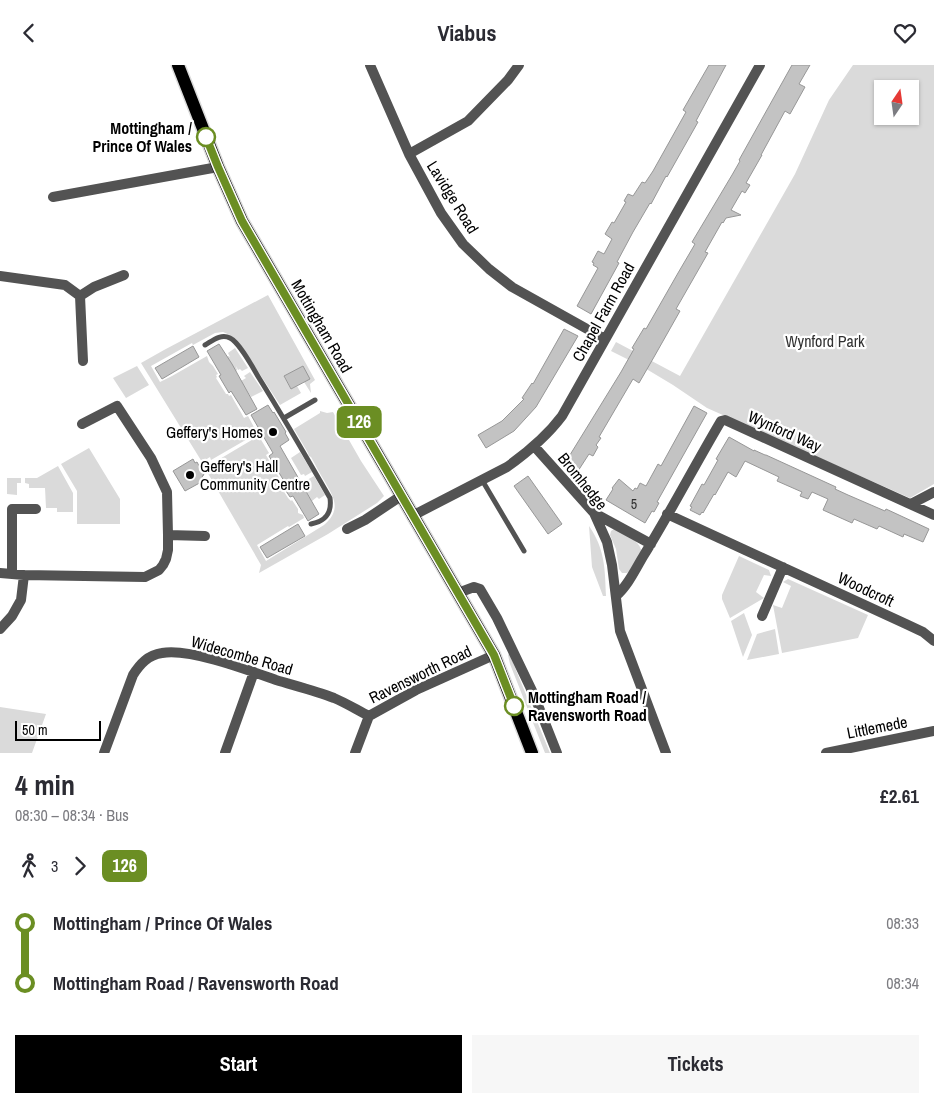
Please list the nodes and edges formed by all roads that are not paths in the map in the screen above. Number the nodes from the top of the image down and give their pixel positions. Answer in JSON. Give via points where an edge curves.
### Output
{"nodes":[{"id":1,"x":178,"y":65,"type":"edge"},
{"id":2,"x":370,"y":65,"type":"edge"},
{"id":3,"x":520,"y":65,"type":"edge"},
{"id":4,"x":760,"y":65,"type":"edge"},
{"id":5,"x":409,"y":154,"type":"junction"},
{"id":6,"x":218,"y":167,"type":"junction"},
{"id":7,"x":53,"y":197,"type":"dead end"},
{"id":8,"x":124,"y":275,"type":"dead end"},
{"id":9,"x":0,"y":277,"type":"edge"},
{"id":10,"x":80,"y":296,"type":"junction"},
{"id":11,"x":605,"y":339,"type":"junction"},
{"id":12,"x":205,"y":345,"type":"dead end"},
{"id":13,"x":83,"y":361,"type":"dead end"},
{"id":14,"x":315,"y":400,"type":"dead end"},
{"id":15,"x":284,"y":418,"type":"junction"},
{"id":16,"x":82,"y":425,"type":"dead end"},
{"id":17,"x":534,"y":446,"type":"junction"},
{"id":18,"x":482,"y":480,"type":"junction"},
{"id":19,"x":934,"y":492,"type":"edge"},
{"id":20,"x":401,"y":496,"type":"junction"},
{"id":21,"x":911,"y":504,"type":"junction"},
{"id":22,"x":36,"y":509,"type":"dead end"},
{"id":23,"x":594,"y":513,"type":"junction"},
{"id":24,"x":667,"y":514,"type":"junction"},
{"id":25,"x":934,"y":515,"type":"edge"},
{"id":26,"x":412,"y":516,"type":"junction"},
{"id":27,"x":311,"y":524,"type":"dead end"},
{"id":28,"x":347,"y":529,"type":"dead end"},
{"id":29,"x":168,"y":535,"type":"junction"},
{"id":30,"x":205,"y":536,"type":"dead end"},
{"id":31,"x":651,"y":544,"type":"junction"},
{"id":32,"x":524,"y":551,"type":"dead end"},
{"id":33,"x":783,"y":567,"type":"junction"},
{"id":34,"x":0,"y":573,"type":"edge"},
{"id":35,"x":12,"y":573,"type":"junction"},
{"id":36,"x":24,"y":575,"type":"junction"},
{"id":37,"x":458,"y":593,"type":"junction"},
{"id":38,"x":616,"y":596,"type":"junction"},
{"id":39,"x":762,"y":616,"type":"dead end"},
{"id":40,"x":0,"y":629,"type":"edge"},
{"id":41,"x":934,"y":641,"type":"edge"},
{"id":42,"x":494,"y":655,"type":"junction"},
{"id":43,"x":254,"y":672,"type":"junction"},
{"id":44,"x":368,"y":716,"type":"junction"},
{"id":45,"x":934,"y":731,"type":"edge"},
{"id":46,"x":104,"y":753,"type":"edge"},
{"id":47,"x":224,"y":753,"type":"edge"},
{"id":48,"x":355,"y":753,"type":"edge"},
{"id":49,"x":532,"y":753,"type":"edge"},
{"id":50,"x":557,"y":753,"type":"edge"},
{"id":51,"x":666,"y":753,"type":"edge"},
{"id":52,"x":826,"y":753,"type":"edge"}],
"edges":[{"from":1,"to":6,"type":"main road","name":"Mottingham Road"},
{"from":2,"to":5,"type":"street","name":"Lavidge Road"},
{"from":3,"to":5,"type":"street","via":[[468,121]]},
{"from":4,"to":11,"type":"street","name":"Chapel Farm Road"},
{"from":5,"to":11,"type":"street","name":"Lavidge Road","via":[[441,213],[463,243],[489,269],[512,287]]},
{"from":6,"to":7,"type":"street"},
{"from":6,"to":20,"type":"main road","name":"Mottingham Road","via":[[242,221]]},
{"from":8,"to":10,"type":"street"},
{"from":9,"to":10,"type":"street","via":[[65,285]]},
{"from":10,"to":13,"type":"street"},
{"from":11,"to":17,"type":"street","name":"Chapel Farm Road","via":[[562,415]]},
{"from":12,"to":15,"type":"lane","via":[[223,336],[234,341]]},
{"from":14,"to":15,"type":"lane"},
{"from":15,"to":27,"type":"lane","via":[[330,498],[328,516]]},
{"from":16,"to":29,"type":"street","via":[[117,406],[151,458],[167,492]]},
{"from":17,"to":18,"type":"street","name":"Chapel Farm Road","via":[[507,467]]},
{"from":17,"to":23,"type":"street","name":"Bromhedge"},
{"from":18,"to":26,"type":"street","name":"Chapel Farm Road"},
{"from":18,"to":32,"type":"lane"},
{"from":19,"to":21,"type":"street"},
{"from":20,"to":26,"type":"main road","name":"Mottingham Road"},
{"from":20,"to":28,"type":"street"},
{"from":21,"to":24,"type":"street","name":"Wynford Way","via":[[725,420],[721,421]]},
{"from":21,"to":25,"type":"street","name":"Wynford Way"},
{"from":22,"to":35,"type":"street","via":[[12,509]]},
{"from":23,"to":31,"type":"street"},
{"from":23,"to":38,"type":"street","name":"Bromhedge","via":[[610,552]]},
{"from":24,"to":31,"type":"street"},
{"from":24,"to":33,"type":"street","name":"Woodcroft"},
{"from":26,"to":37,"type":"main road","name":"Mottingham Road"},
{"from":29,"to":30,"type":"street"},
{"from":29,"to":36,"type":"street","via":[[168,551],[163,565],[145,577]]},
{"from":31,"to":38,"type":"street"},
{"from":33,"to":39,"type":"street"},
{"from":33,"to":41,"type":"street","name":"Woodcroft","via":[[923,632]]},
{"from":34,"to":35,"type":"street"},
{"from":35,"to":36,"type":"street"},
{"from":36,"to":40,"type":"street","via":[[21,600]]},
{"from":37,"to":42,"type":"main road","name":"Mottingham Road"},
{"from":37,"to":50,"type":"street","via":[[474,587],[480,589],[534,695]]},
{"from":38,"to":51,"type":"street","name":"Bromhedge","via":[[620,631]]},
{"from":42,"to":44,"type":"street","name":"Ravensworth Road"},
{"from":42,"to":49,"type":"main road","name":"Mottingham Road"},
{"from":43,"to":44,"type":"street","name":"Widecombe Road","via":[[336,699]]},
{"from":43,"to":46,"type":"street","name":"Widecombe Road","via":[[190,655],[168,652],[149,657],[133,675]]},
{"from":43,"to":47,"type":"street"},
{"from":44,"to":48,"type":"street","name":"Ravensworth Road"},
{"from":45,"to":52,"type":"street","name":"Littlemede"}]}
